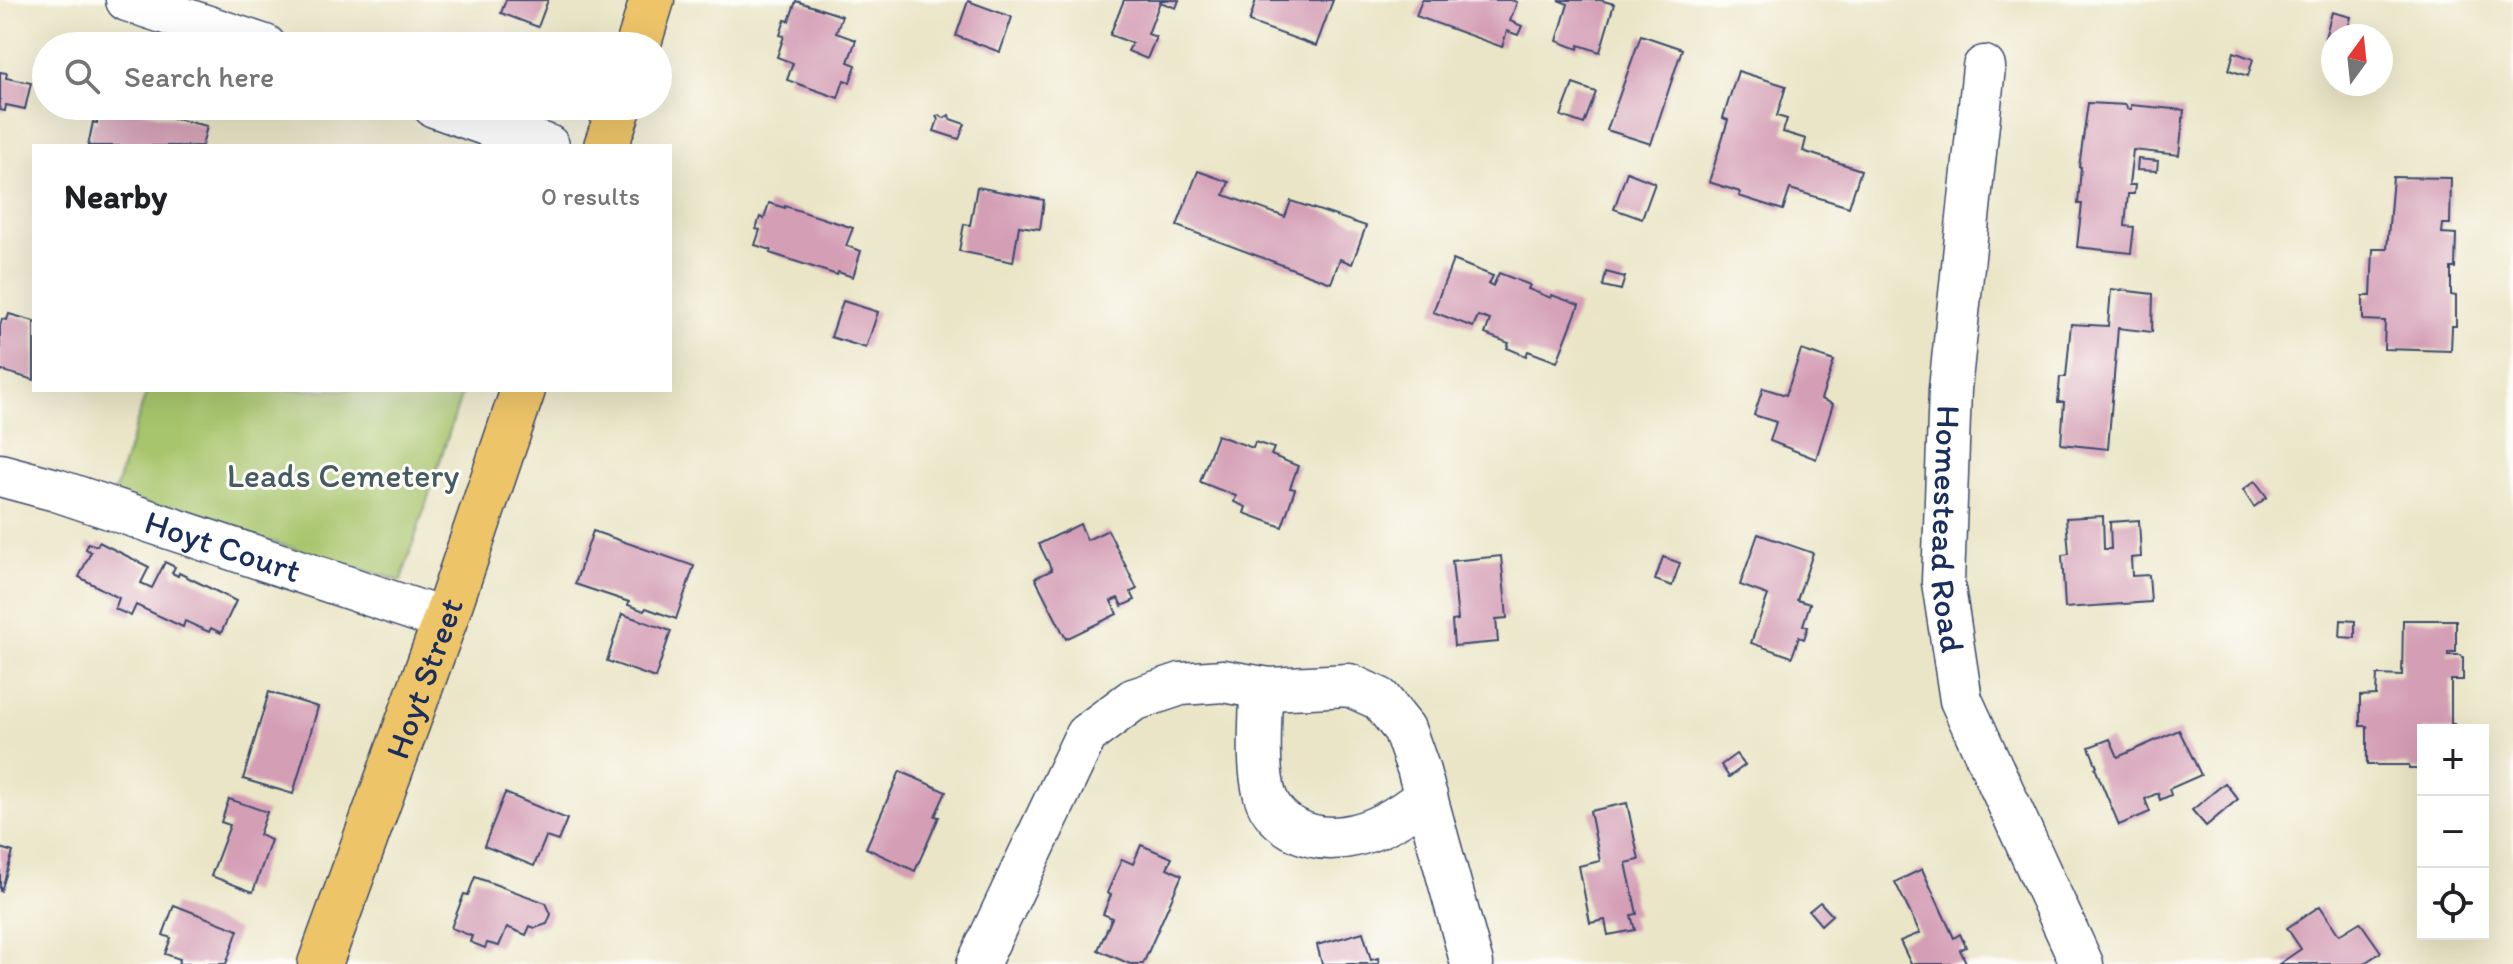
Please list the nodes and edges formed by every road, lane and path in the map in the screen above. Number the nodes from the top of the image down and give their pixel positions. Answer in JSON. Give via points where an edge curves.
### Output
{"nodes":[{"id":1,"x":127,"y":0,"type":"edge"},
{"id":2,"x":652,"y":0,"type":"edge"},
{"id":3,"x":223,"y":32,"type":"edge"},
{"id":4,"x":642,"y":32,"type":"edge"},
{"id":5,"x":1984,"y":67,"type":"dead end"},
{"id":6,"x":474,"y":120,"type":"edge"},
{"id":7,"x":615,"y":120,"type":"edge"},
{"id":8,"x":542,"y":144,"type":"edge"},
{"id":9,"x":607,"y":144,"type":"edge"},
{"id":10,"x":522,"y":392,"type":"edge"},
{"id":11,"x":0,"y":475,"type":"edge"},
{"id":12,"x":445,"y":620,"type":"junction"},
{"id":13,"x":1261,"y":688,"type":"junction"},
{"id":14,"x":1426,"y":796,"type":"junction"},
{"id":15,"x":320,"y":964,"type":"edge"},
{"id":16,"x":978,"y":964,"type":"edge"},
{"id":17,"x":1472,"y":964,"type":"edge"},
{"id":18,"x":2082,"y":964,"type":"edge"}],
"edges":[{"from":1,"to":3,"type":"street"},
{"from":2,"to":4,"type":"main road"},
{"from":5,"to":18,"type":"street","name":"Homestead Road","via":[[1950,389],[1943,582],[1961,700]]},
{"from":6,"to":8,"type":"street"},
{"from":7,"to":9,"type":"main road"},
{"from":10,"to":12,"type":"main road","name":"Hoyt Street"},
{"from":11,"to":12,"type":"street","name":"Hoyt Court"},
{"from":12,"to":15,"type":"main road","name":"Hoyt Street"},
{"from":13,"to":14,"type":"street","via":[[1349,685],[1380,699],[1404,729]]},
{"from":13,"to":14,"type":"street","via":[[1263,788],[1272,809],[1297,833],[1345,837],[1405,813]]},
{"from":13,"to":16,"type":"street","via":[[1223,681],[1181,684],[1133,700],[1086,735]]},
{"from":14,"to":17,"type":"street"}]}
